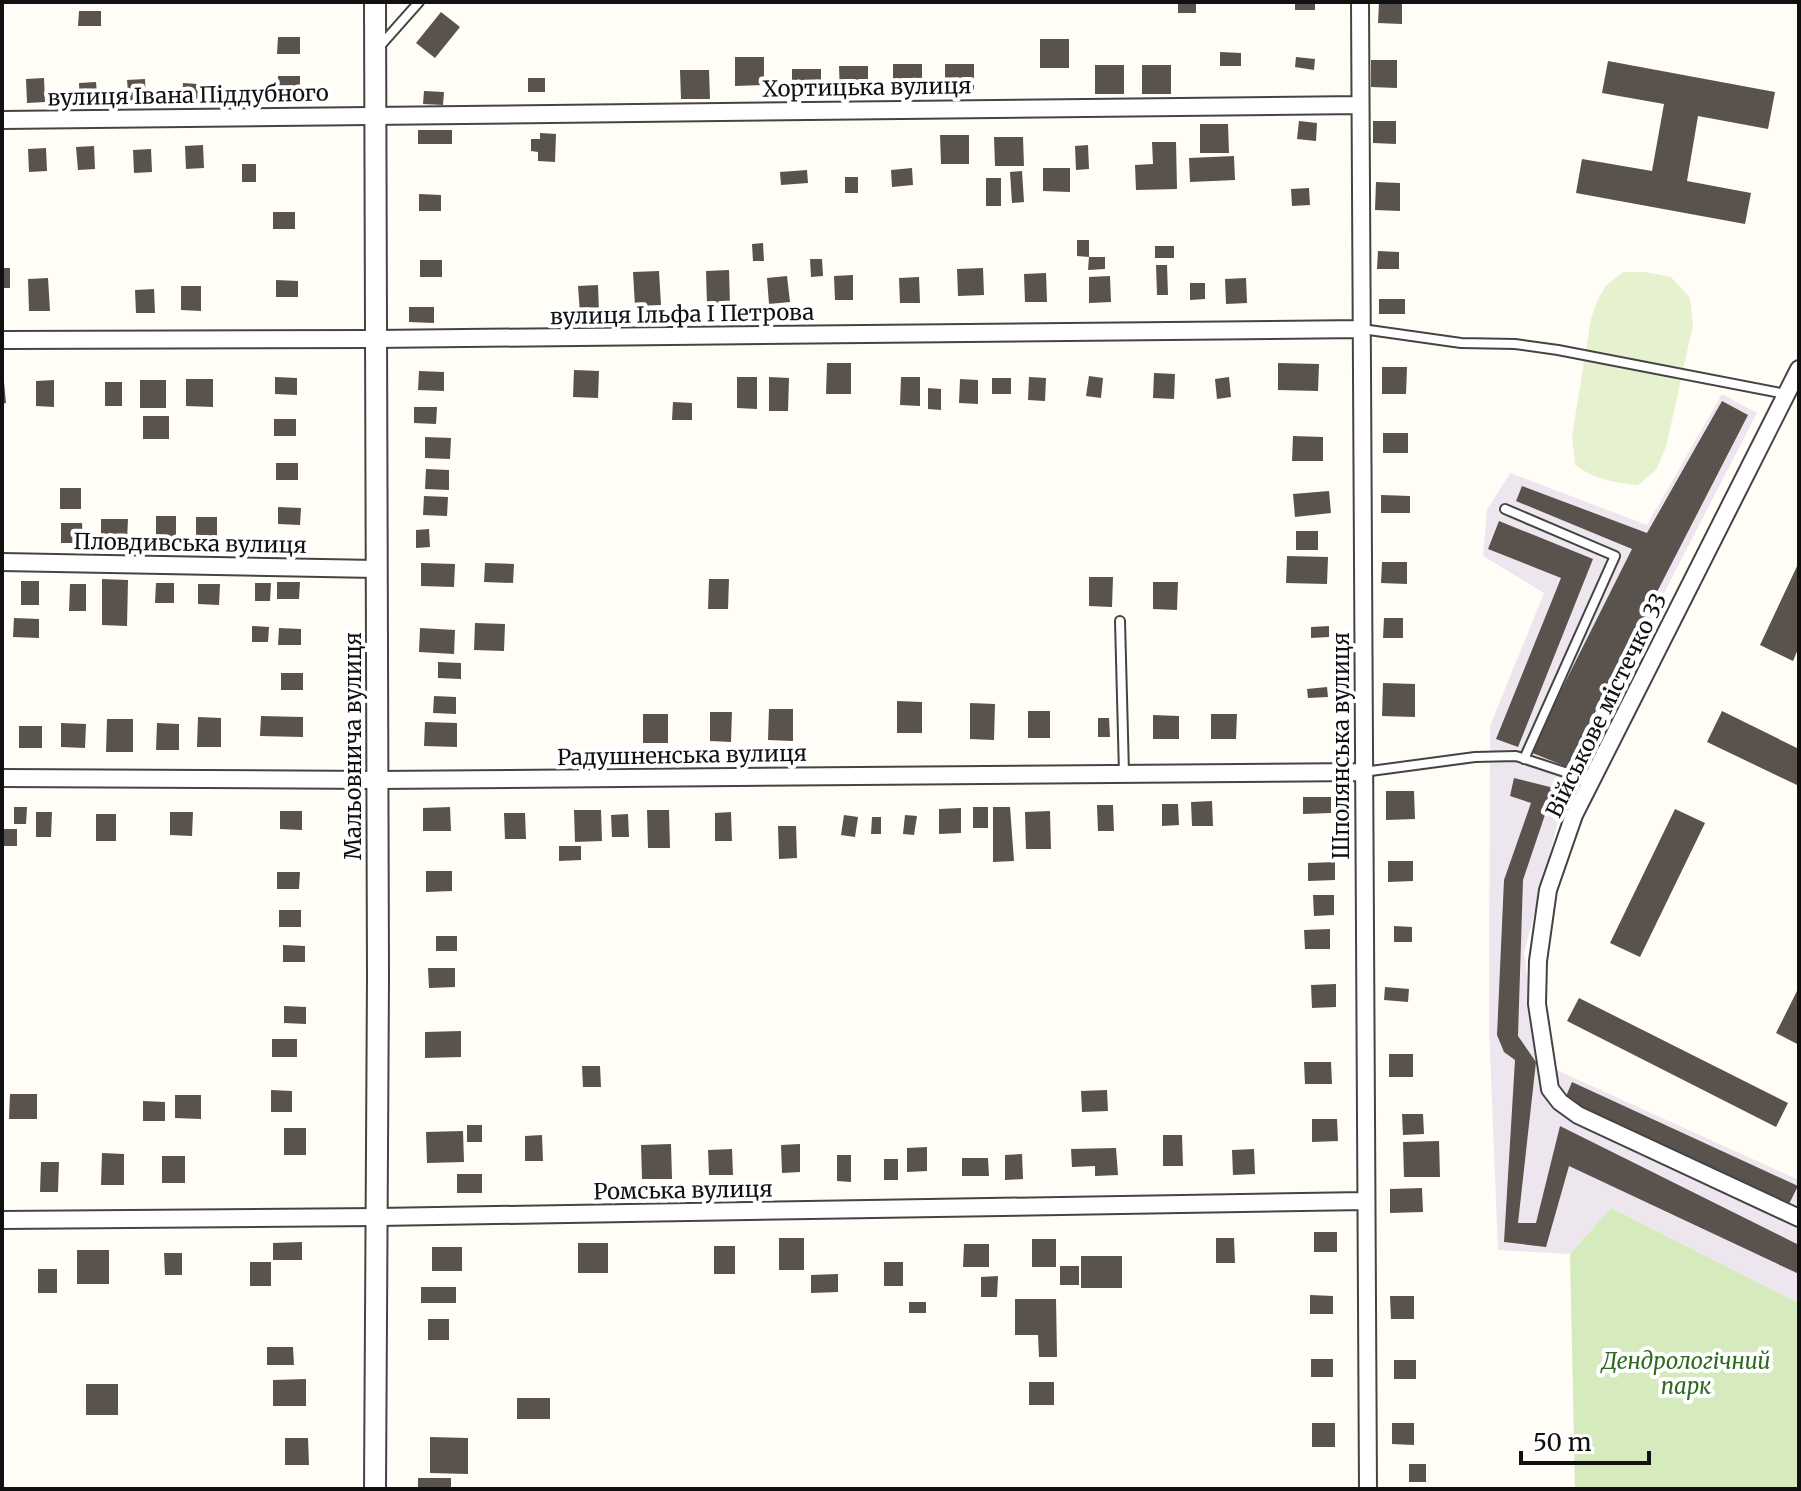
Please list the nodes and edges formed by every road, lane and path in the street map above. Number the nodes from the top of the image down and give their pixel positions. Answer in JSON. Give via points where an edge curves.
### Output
{"nodes":[{"id":1,"x":375,"y":2,"type":"edge"},
{"id":2,"x":419,"y":2,"type":"edge"},
{"id":3,"x":1360,"y":2,"type":"edge"},
{"id":4,"x":374,"y":53,"type":"junction"},
{"id":5,"x":1360,"y":105,"type":"junction"},
{"id":6,"x":375,"y":114,"type":"junction"},
{"id":7,"x":2,"y":120,"type":"edge"},
{"id":8,"x":1362,"y":329,"type":"junction"},
{"id":9,"x":374,"y":339,"type":"junction"},
{"id":10,"x":2,"y":340,"type":"edge"},
{"id":11,"x":1799,"y":369,"type":"edge"},
{"id":12,"x":1787,"y":394,"type":"junction"},
{"id":13,"x":1505,"y":509,"type":"dead end"},
{"id":14,"x":2,"y":562,"type":"edge"},
{"id":15,"x":376,"y":569,"type":"junction"},
{"id":16,"x":1120,"y":621,"type":"dead end"},
{"id":17,"x":1524,"y":759,"type":"junction"},
{"id":18,"x":1363,"y":772,"type":"junction"},
{"id":19,"x":1124,"y":773,"type":"junction"},
{"id":20,"x":2,"y":778,"type":"edge"},
{"id":21,"x":376,"y":780,"type":"junction"},
{"id":22,"x":1589,"y":780,"type":"junction"},
{"id":23,"x":1365,"y":1201,"type":"junction"},
{"id":24,"x":378,"y":1217,"type":"junction"},
{"id":25,"x":1799,"y":1218,"type":"edge"},
{"id":26,"x":2,"y":1220,"type":"edge"},
{"id":27,"x":375,"y":1489,"type":"edge"},
{"id":28,"x":1368,"y":1489,"type":"edge"}],
"edges":[{"from":1,"to":4,"type":"street","name":"Мальовнича вулиця"},
{"from":2,"to":4,"type":"lane"},
{"from":3,"to":5,"type":"street","name":"Шполянська вулиця"},
{"from":4,"to":6,"type":"street","name":"Мальовнича вулиця"},
{"from":5,"to":6,"type":"street","name":"Хортицька вулиця"},
{"from":5,"to":8,"type":"street","name":"Шполянська вулиця"},
{"from":6,"to":7,"type":"street","name":"вулиця Івана Піддубного"},
{"from":6,"to":9,"type":"street","name":"Мальовнича вулиця"},
{"from":8,"to":9,"type":"street","name":"вулиця Ільфа І Петрова"},
{"from":8,"to":12,"type":"lane","via":[[1558,350]]},
{"from":8,"to":18,"type":"street","name":"Шполянська вулиця"},
{"from":9,"to":10,"type":"street","name":"вулиця Ільфа І Петрова"},
{"from":9,"to":15,"type":"street","name":"Мальовнича вулиця"},
{"from":11,"to":12,"type":"street","name":"Військове містечко 33"},
{"from":12,"to":22,"type":"street","name":"Військове містечко 33"},
{"from":13,"to":17,"type":"lane","via":[[1615,556]]},
{"from":14,"to":15,"type":"street","name":"Пловдивська вулиця"},
{"from":15,"to":21,"type":"street","name":"Мальовнича вулиця"},
{"from":16,"to":19,"type":"lane"},
{"from":17,"to":18,"type":"lane","via":[[1475,757]]},
{"from":17,"to":22,"type":"lane"},
{"from":18,"to":19,"type":"street","name":"Радушненська вулиця"},
{"from":18,"to":23,"type":"street","name":"Шполянська вулиця"},
{"from":19,"to":21,"type":"street","name":"Радушненська вулиця"},
{"from":20,"to":21,"type":"street","name":"Радушненська вулиця"},
{"from":21,"to":24,"type":"street","name":"Мальовнича вулиця"},
{"from":22,"to":25,"type":"street","name":"Військове містечко 33","via":[[1548,890],[1538,961],[1537,1004],[1550,1089],[1578,1115]]},
{"from":23,"to":24,"type":"street","name":"Ромська вулиця"},
{"from":23,"to":28,"type":"street","name":"Шполянська вулиця"},
{"from":24,"to":26,"type":"street","name":"Ромська вулиця"},
{"from":24,"to":27,"type":"street","name":"Мальовнича вулиця"}]}
